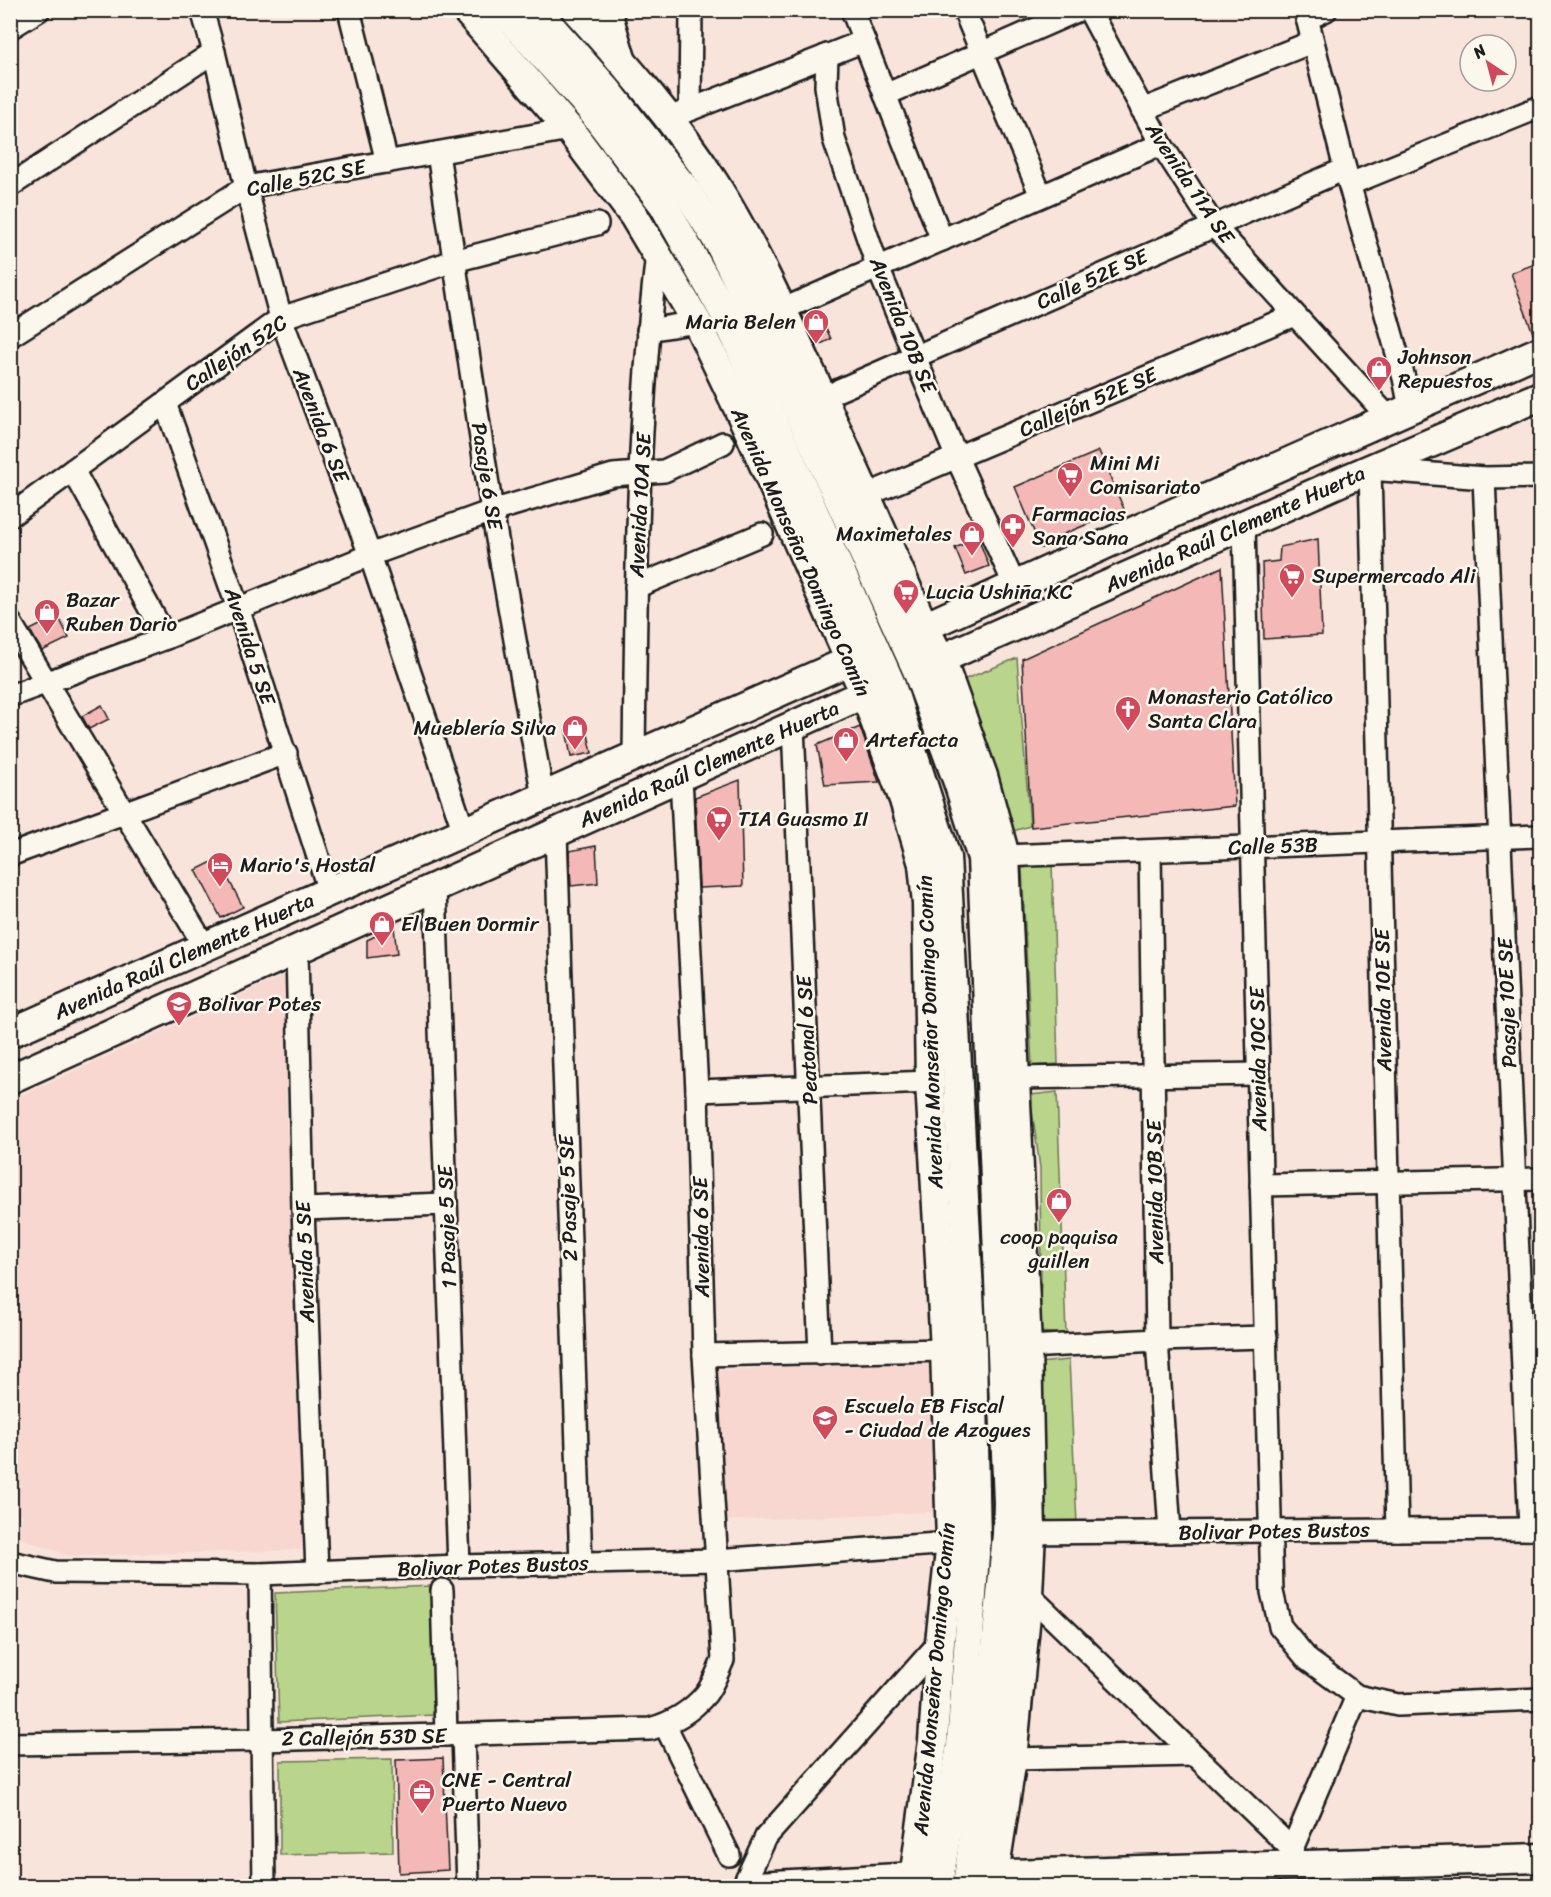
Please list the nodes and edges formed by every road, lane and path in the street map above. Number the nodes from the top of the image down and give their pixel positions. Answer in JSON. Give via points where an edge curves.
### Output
{"nodes":[{"id":1,"x":39,"y":10,"type":"edge"},
{"id":2,"x":202,"y":10,"type":"edge"},
{"id":3,"x":349,"y":10,"type":"edge"},
{"id":4,"x":466,"y":10,"type":"edge"},
{"id":5,"x":576,"y":10,"type":"edge"},
{"id":6,"x":610,"y":10,"type":"edge"},
{"id":7,"x":691,"y":10,"type":"edge"},
{"id":8,"x":852,"y":10,"type":"edge"},
{"id":9,"x":964,"y":10,"type":"edge"},
{"id":10,"x":1078,"y":10,"type":"edge"},
{"id":11,"x":1089,"y":10,"type":"edge"},
{"id":12,"x":1312,"y":13,"type":"edge"},
{"id":13,"x":515,"y":25,"type":"edge"},
{"id":14,"x":10,"y":28,"type":"edge"},
{"id":15,"x":864,"y":41,"type":"junction"},
{"id":16,"x":1312,"y":42,"type":"junction"},
{"id":17,"x":214,"y":52,"type":"junction"},
{"id":18,"x":983,"y":52,"type":"junction"},
{"id":19,"x":828,"y":55,"type":"junction"},
{"id":20,"x":627,"y":66,"type":"junction"},
{"id":21,"x":885,"y":95,"type":"junction"},
{"id":22,"x":1540,"y":107,"type":"edge"},
{"id":23,"x":1142,"y":110,"type":"junction"},
{"id":24,"x":679,"y":114,"type":"junction"},
{"id":25,"x":569,"y":129,"type":"junction"},
{"id":26,"x":1161,"y":144,"type":"junction"},
{"id":27,"x":438,"y":153,"type":"junction"},
{"id":28,"x":387,"y":162,"type":"junction"},
{"id":29,"x":1348,"y":176,"type":"junction"},
{"id":30,"x":10,"y":186,"type":"edge"},
{"id":31,"x":246,"y":187,"type":"junction"},
{"id":32,"x":1041,"y":196,"type":"junction"},
{"id":33,"x":597,"y":224,"type":"dead end"},
{"id":34,"x":1214,"y":226,"type":"junction"},
{"id":35,"x":731,"y":237,"type":"junction"},
{"id":36,"x":942,"y":240,"type":"junction"},
{"id":37,"x":657,"y":254,"type":"junction"},
{"id":38,"x":454,"y":261,"type":"junction"},
{"id":39,"x":878,"y":268,"type":"junction"},
{"id":40,"x":795,"y":304,"type":"dead end"},
{"id":41,"x":1294,"y":315,"type":"junction"},
{"id":42,"x":281,"y":318,"type":"junction"},
{"id":43,"x":697,"y":322,"type":"junction"},
{"id":44,"x":648,"y":330,"type":"junction"},
{"id":45,"x":10,"y":336,"type":"edge"},
{"id":46,"x":1540,"y":351,"type":"edge"},
{"id":47,"x":916,"y":356,"type":"junction"},
{"id":48,"x":734,"y":367,"type":"junction"},
{"id":49,"x":839,"y":390,"type":"dead end"},
{"id":50,"x":1540,"y":396,"type":"edge"},
{"id":51,"x":165,"y":402,"type":"junction"},
{"id":52,"x":1400,"y":413,"type":"junction"},
{"id":53,"x":723,"y":443,"type":"dead end"},
{"id":54,"x":957,"y":458,"type":"junction"},
{"id":55,"x":1370,"y":469,"type":"junction"},
{"id":56,"x":73,"y":470,"type":"junction"},
{"id":57,"x":641,"y":472,"type":"junction"},
{"id":58,"x":1540,"y":477,"type":"edge"},
{"id":59,"x":1484,"y":478,"type":"junction"},
{"id":60,"x":881,"y":489,"type":"dead end"},
{"id":61,"x":492,"y":512,"type":"junction"},
{"id":62,"x":10,"y":516,"type":"edge"},
{"id":63,"x":1244,"y":526,"type":"junction"},
{"id":64,"x":762,"y":534,"type":"dead end"},
{"id":65,"x":370,"y":555,"type":"junction"},
{"id":66,"x":1015,"y":585,"type":"junction"},
{"id":67,"x":636,"y":587,"type":"junction"},
{"id":68,"x":238,"y":608,"type":"junction"},
{"id":69,"x":10,"y":622,"type":"edge"},
{"id":70,"x":166,"y":638,"type":"junction"},
{"id":71,"x":901,"y":638,"type":"junction"},
{"id":72,"x":850,"y":660,"type":"junction"},
{"id":73,"x":929,"y":664,"type":"junction"},
{"id":74,"x":47,"y":682,"type":"junction"},
{"id":75,"x":877,"y":688,"type":"junction"},
{"id":76,"x":10,"y":696,"type":"edge"},
{"id":77,"x":793,"y":726,"type":"junction"},
{"id":78,"x":286,"y":753,"type":"junction"},
{"id":79,"x":634,"y":756,"type":"junction"},
{"id":80,"x":681,"y":777,"type":"junction"},
{"id":81,"x":543,"y":797,"type":"junction"},
{"id":82,"x":126,"y":814,"type":"junction"},
{"id":83,"x":464,"y":832,"type":"junction"},
{"id":84,"x":556,"y":833,"type":"junction"},
{"id":85,"x":1540,"y":836,"type":"edge"},
{"id":86,"x":1500,"y":838,"type":"junction"},
{"id":87,"x":1379,"y":842,"type":"junction"},
{"id":88,"x":1253,"y":847,"type":"junction"},
{"id":89,"x":1150,"y":851,"type":"junction"},
{"id":90,"x":10,"y":855,"type":"edge"},
{"id":91,"x":1005,"y":856,"type":"junction"},
{"id":92,"x":435,"y":888,"type":"junction"},
{"id":93,"x":329,"y":891,"type":"junction"},
{"id":94,"x":205,"y":947,"type":"junction"},
{"id":95,"x":297,"y":951,"type":"junction"},
{"id":96,"x":1000,"y":1010,"type":"junction"},
{"id":97,"x":10,"y":1033,"type":"edge"},
{"id":98,"x":1259,"y":1074,"type":"junction"},
{"id":99,"x":1153,"y":1076,"type":"junction"},
{"id":100,"x":1015,"y":1078,"type":"junction"},
{"id":101,"x":10,"y":1079,"type":"edge"},
{"id":102,"x":930,"y":1082,"type":"junction"},
{"id":103,"x":810,"y":1086,"type":"junction"},
{"id":104,"x":697,"y":1091,"type":"junction"},
{"id":105,"x":1540,"y":1179,"type":"edge"},
{"id":106,"x":1515,"y":1180,"type":"junction"},
{"id":107,"x":1388,"y":1183,"type":"junction"},
{"id":108,"x":1261,"y":1185,"type":"junction"},
{"id":109,"x":446,"y":1204,"type":"junction"},
{"id":110,"x":303,"y":1209,"type":"junction"},
{"id":111,"x":1266,"y":1337,"type":"junction"},
{"id":112,"x":1157,"y":1340,"type":"junction"},
{"id":113,"x":1027,"y":1347,"type":"junction"},
{"id":114,"x":945,"y":1350,"type":"junction"},
{"id":115,"x":820,"y":1354,"type":"junction"},
{"id":116,"x":704,"y":1355,"type":"junction"},
{"id":117,"x":1535,"y":1529,"type":"edge"},
{"id":118,"x":1397,"y":1530,"type":"junction"},
{"id":119,"x":1270,"y":1531,"type":"junction"},
{"id":120,"x":1170,"y":1532,"type":"junction"},
{"id":121,"x":1019,"y":1533,"type":"junction"},
{"id":122,"x":964,"y":1542,"type":"junction"},
{"id":123,"x":716,"y":1560,"type":"junction"},
{"id":124,"x":10,"y":1562,"type":"edge"},
{"id":125,"x":580,"y":1564,"type":"junction"},
{"id":126,"x":459,"y":1566,"type":"junction"},
{"id":127,"x":317,"y":1572,"type":"junction"},
{"id":128,"x":260,"y":1574,"type":"junction"},
{"id":129,"x":442,"y":1590,"type":"dead end"},
{"id":130,"x":1028,"y":1594,"type":"junction"},
{"id":131,"x":940,"y":1642,"type":"junction"},
{"id":132,"x":707,"y":1693,"type":"joint"},
{"id":133,"x":1357,"y":1696,"type":"junction"},
{"id":134,"x":1540,"y":1699,"type":"edge"},
{"id":135,"x":665,"y":1725,"type":"junction"},
{"id":136,"x":455,"y":1735,"type":"junction"},
{"id":137,"x":262,"y":1740,"type":"junction"},
{"id":138,"x":10,"y":1744,"type":"edge"},
{"id":139,"x":1194,"y":1755,"type":"junction"},
{"id":140,"x":1012,"y":1759,"type":"junction"},
{"id":141,"x":729,"y":1855,"type":"dead end"},
{"id":142,"x":1292,"y":1857,"type":"junction"},
{"id":143,"x":1540,"y":1858,"type":"edge"},
{"id":144,"x":980,"y":1881,"type":"edge"},
{"id":145,"x":926,"y":1882,"type":"edge"},
{"id":146,"x":264,"y":1887,"type":"edge"},
{"id":147,"x":468,"y":1887,"type":"edge"},
{"id":148,"x":742,"y":1887,"type":"edge"},
{"id":149,"x":757,"y":1887,"type":"edge"}],
"edges":[{"from":1,"to":14,"type":"street"},
{"from":2,"to":17,"type":"street","name":"Avenida 6 SE"},
{"from":3,"to":28,"type":"street"},
{"from":4,"to":13,"type":"main road","name":"Avenida Monseñor Domingo Comín"},
{"from":5,"to":20,"type":"main road","name":"Avenida Monseñor Domingo Comín"},
{"from":6,"to":20,"type":"street"},
{"from":7,"to":24,"type":"street"},
{"from":8,"to":15,"type":"street"},
{"from":9,"to":18,"type":"street"},
{"from":10,"to":18,"type":"street"},
{"from":11,"to":23,"type":"street","name":"Avenida 11A SE"},
{"from":12,"to":16,"type":"street"},
{"from":13,"to":25,"type":"main road","name":"Avenida Monseñor Domingo Comín"},
{"from":13,"to":35,"type":"main road","name":"Avenida Monseñor Domingo Comín","via":[[607,90],[688,193]]},
{"from":13,"to":48,"type":"main road","name":"Avenida Monseñor Domingo Comín","via":[[589,107],[663,204],[726,316]]},
{"from":15,"to":19,"type":"street"},
{"from":15,"to":21,"type":"street"},
{"from":16,"to":23,"type":"street"},
{"from":16,"to":29,"type":"street"},
{"from":17,"to":30,"type":"street"},
{"from":17,"to":31,"type":"street","name":"Avenida 6 SE"},
{"from":18,"to":21,"type":"street"},
{"from":18,"to":32,"type":"street"},
{"from":19,"to":24,"type":"street"},
{"from":19,"to":39,"type":"street","name":"Avenida 10B SE","via":[[826,86],[834,139]]},
{"from":20,"to":24,"type":"main road","name":"Avenida Monseñor Domingo Comín"},
{"from":21,"to":36,"type":"street"},
{"from":22,"to":29,"type":"street","name":"Calle 52E SE"},
{"from":23,"to":26,"type":"street","name":"Avenida 11A SE"},
{"from":24,"to":35,"type":"main road","name":"Avenida Monseñor Domingo Comín","via":[[714,183]]},
{"from":25,"to":27,"type":"street","name":"Calle 52C SE"},
{"from":25,"to":37,"type":"main road","name":"Avenida Monseñor Domingo Comín","via":[[634,216]]},
{"from":26,"to":32,"type":"street"},
{"from":26,"to":34,"type":"street","name":"Avenida 11A SE"},
{"from":27,"to":28,"type":"street","name":"Calle 52C SE"},
{"from":27,"to":38,"type":"street","name":"Pasaje 6 SE"},
{"from":28,"to":31,"type":"street","name":"Calle 52C SE"},
{"from":29,"to":34,"type":"street","name":"Calle 52E SE"},
{"from":29,"to":52,"type":"street","via":[[1404,378]]},
{"from":31,"to":42,"type":"street","name":"Avenida 6 SE"},
{"from":31,"to":45,"type":"street","name":"Calle 52C SE"},
{"from":32,"to":36,"type":"street"},
{"from":33,"to":38,"type":"street","name":"Callejón 52C"},
{"from":34,"to":41,"type":"street","name":"Avenida 11A SE"},
{"from":34,"to":47,"type":"street","name":"Calle 52E SE"},
{"from":35,"to":71,"type":"main road","name":"Avenida Monseñor Domingo Comín","via":[[783,310]]},
{"from":36,"to":39,"type":"street"},
{"from":37,"to":43,"type":"main road","name":"Avenida Monseñor Domingo Comín"},
{"from":37,"to":44,"type":"street","name":"Avenida 10A SE"},
{"from":38,"to":42,"type":"street","name":"Callejón 52C"},
{"from":38,"to":61,"type":"street","name":"Pasaje 6 SE"},
{"from":39,"to":40,"type":"street"},
{"from":39,"to":47,"type":"street","name":"Avenida 10B SE"},
{"from":41,"to":52,"type":"street","name":"Avenida 11A SE"},
{"from":41,"to":54,"type":"street","name":"Callejón 52E SE"},
{"from":42,"to":51,"type":"street","name":"Callejón 52C"},
{"from":42,"to":65,"type":"street","name":"Avenida 6 SE"},
{"from":43,"to":44,"type":"street"},
{"from":43,"to":48,"type":"main road","name":"Avenida Monseñor Domingo Comín"},
{"from":44,"to":57,"type":"street","name":"Avenida 10A SE"},
{"from":46,"to":52,"type":"main road","name":"Avenida Raúl Clemente Huerta"},
{"from":47,"to":49,"type":"street","name":"Calle 52E SE"},
{"from":47,"to":54,"type":"street","name":"Avenida 10B SE"},
{"from":48,"to":71,"type":"main road","name":"Avenida Monseñor Domingo Comín"},
{"from":48,"to":72,"type":"main road","name":"Avenida Monseñor Domingo Comín","via":[[750,433]]},
{"from":50,"to":55,"type":"main road","name":"Avenida Raúl Clemente Huerta"},
{"from":51,"to":56,"type":"street","name":"Callejón 52C"},
{"from":51,"to":68,"type":"street","name":"Avenida 5 SE"},
{"from":52,"to":66,"type":"main road","name":"Avenida Raúl Clemente Huerta"},
{"from":53,"to":57,"type":"street","via":[[671,468]]},
{"from":54,"to":60,"type":"street","name":"Callejón 52E SE"},
{"from":54,"to":66,"type":"street","name":"Avenida 10B SE"},
{"from":55,"to":59,"type":"street"},
{"from":55,"to":63,"type":"main road","name":"Avenida Raúl Clemente Huerta"},
{"from":55,"to":87,"type":"street","name":"Avenida 10E SE"},
{"from":56,"to":62,"type":"street","name":"Callejón 52C"},
{"from":56,"to":70,"type":"street"},
{"from":57,"to":61,"type":"street","via":[[613,476]]},
{"from":57,"to":67,"type":"street","name":"Avenida 10A SE"},
{"from":58,"to":59,"type":"street"},
{"from":59,"to":86,"type":"street","name":"Pasaje 10E SE"},
{"from":61,"to":65,"type":"street"},
{"from":61,"to":81,"type":"street","name":"Pasaje 6 SE"},
{"from":63,"to":73,"type":"main road","name":"Avenida Raúl Clemente Huerta"},
{"from":63,"to":88,"type":"street","name":"Avenida 10C SE"},
{"from":64,"to":67,"type":"street"},
{"from":65,"to":68,"type":"street"},
{"from":65,"to":83,"type":"street","name":"Avenida 6 SE"},
{"from":66,"to":71,"type":"main road","name":"Avenida Raúl Clemente Huerta"},
{"from":67,"to":79,"type":"street","name":"Avenida 10A SE"},
{"from":68,"to":70,"type":"street"},
{"from":68,"to":78,"type":"street","name":"Avenida 5 SE"},
{"from":69,"to":74,"type":"street"},
{"from":70,"to":74,"type":"street"},
{"from":71,"to":72,"type":"main road","name":"Avenida Raúl Clemente Huerta"},
{"from":71,"to":73,"type":"main road","name":"Avenida Monseñor Domingo Comín"},
{"from":71,"to":75,"type":"main road","name":"Avenida Monseñor Domingo Comín"},
{"from":72,"to":75,"type":"main road","name":"Avenida Monseñor Domingo Comín"},
{"from":72,"to":79,"type":"main road","name":"Avenida Raúl Clemente Huerta"},
{"from":73,"to":75,"type":"main road","name":"Avenida Raúl Clemente Huerta"},
{"from":73,"to":91,"type":"main road","name":"Avenida Monseñor Domingo Comín","via":[[983,776]]},
{"from":73,"to":96,"type":"main road","name":"Avenida Monseñor Domingo Comín","via":[[982,858]]},
{"from":74,"to":76,"type":"street"},
{"from":74,"to":82,"type":"street"},
{"from":75,"to":77,"type":"main road","name":"Avenida Raúl Clemente Huerta"},
{"from":75,"to":102,"type":"main road","name":"Avenida Monseñor Domingo Comín","via":[[923,864]]},
{"from":75,"to":122,"type":"main road","name":"Avenida Monseñor Domingo Comín","via":[[946,857],[972,1350]]},
{"from":77,"to":80,"type":"main road","name":"Avenida Raúl Clemente Huerta"},
{"from":77,"to":103,"type":"street","name":"Peatonal 6 SE"},
{"from":78,"to":82,"type":"street"},
{"from":78,"to":93,"type":"street","name":"Avenida 5 SE"},
{"from":79,"to":81,"type":"main road","name":"Avenida Raúl Clemente Huerta"},
{"from":80,"to":84,"type":"main road","name":"Avenida Raúl Clemente Huerta"},
{"from":80,"to":104,"type":"street","name":"Avenida 6 SE"},
{"from":81,"to":83,"type":"main road","name":"Avenida Raúl Clemente Huerta"},
{"from":82,"to":90,"type":"street"},
{"from":82,"to":94,"type":"street"},
{"from":83,"to":93,"type":"main road","name":"Avenida Raúl Clemente Huerta"},
{"from":84,"to":92,"type":"main road","name":"Avenida Raúl Clemente Huerta"},
{"from":84,"to":125,"type":"street","name":"2 Pasaje 5 SE"},
{"from":85,"to":86,"type":"street","name":"Calle 53B"},
{"from":86,"to":87,"type":"street","name":"Calle 53B"},
{"from":86,"to":106,"type":"street","name":"Pasaje 10E SE"},
{"from":87,"to":88,"type":"street","name":"Calle 53B"},
{"from":87,"to":107,"type":"street","name":"Avenida 10E SE"},
{"from":88,"to":89,"type":"street","name":"Calle 53B"},
{"from":88,"to":98,"type":"street","name":"Avenida 10C SE"},
{"from":89,"to":91,"type":"street","name":"Calle 53B"},
{"from":89,"to":99,"type":"street","name":"Avenida 10B SE"},
{"from":91,"to":96,"type":"main road","name":"Avenida Monseñor Domingo Comín"},
{"from":92,"to":95,"type":"main road","name":"Avenida Raúl Clemente Huerta"},
{"from":92,"to":109,"type":"street","name":"1 Pasaje 5 SE"},
{"from":93,"to":94,"type":"main road","name":"Avenida Raúl Clemente Huerta"},
{"from":94,"to":97,"type":"main road","name":"Avenida Raúl Clemente Huerta"},
{"from":95,"to":101,"type":"main road","name":"Avenida Raúl Clemente Huerta"},
{"from":95,"to":110,"type":"street","name":"Avenida 5 SE"},
{"from":96,"to":100,"type":"main road","name":"Avenida Monseñor Domingo Comín"},
{"from":96,"to":121,"type":"main road","name":"Avenida Monseñor Domingo Comín","via":[[1008,1503]]},
{"from":98,"to":99,"type":"street"},
{"from":98,"to":108,"type":"street","name":"Avenida 10C SE"},
{"from":99,"to":100,"type":"street"},
{"from":99,"to":112,"type":"street","name":"Avenida 10B SE"},
{"from":100,"to":113,"type":"main road","name":"Avenida Monseñor Domingo Comín"},
{"from":102,"to":103,"type":"street"},
{"from":102,"to":114,"type":"main road","name":"Avenida Monseñor Domingo Comín"},
{"from":103,"to":104,"type":"street"},
{"from":103,"to":115,"type":"street","name":"Peatonal 6 SE"},
{"from":104,"to":116,"type":"street","name":"Avenida 6 SE"},
{"from":105,"to":106,"type":"street"},
{"from":106,"to":107,"type":"street"},
{"from":106,"to":117,"type":"street","name":"Pasaje 10E SE"},
{"from":107,"to":108,"type":"street"},
{"from":107,"to":118,"type":"street","name":"Avenida 10E SE"},
{"from":108,"to":111,"type":"street","name":"Avenida 10C SE"},
{"from":109,"to":110,"type":"street"},
{"from":109,"to":126,"type":"street","name":"1 Pasaje 5 SE"},
{"from":110,"to":127,"type":"street","name":"Avenida 5 SE"},
{"from":111,"to":112,"type":"street"},
{"from":111,"to":119,"type":"street","name":"Avenida 10C SE"},
{"from":112,"to":113,"type":"street"},
{"from":112,"to":120,"type":"street","name":"Avenida 10B SE"},
{"from":113,"to":121,"type":"main road","name":"Avenida Monseñor Domingo Comín"},
{"from":114,"to":115,"type":"street"},
{"from":114,"to":122,"type":"main road","name":"Avenida Monseñor Domingo Comín"},
{"from":115,"to":116,"type":"street"},
{"from":116,"to":123,"type":"street","name":"Avenida 6 SE"},
{"from":117,"to":118,"type":"street","name":"Bolivar Potes Bustos"},
{"from":118,"to":119,"type":"street","name":"Bolivar Potes Bustos"},
{"from":119,"to":120,"type":"street","name":"Bolivar Potes Bustos"},
{"from":119,"to":133,"type":"street","name":"Avenida 10C SE","via":[[1272,1592],[1280,1626],[1308,1660]]},
{"from":120,"to":121,"type":"street","name":"Bolivar Potes Bustos"},
{"from":121,"to":130,"type":"main road","name":"Avenida Monseñor Domingo Comín"},
{"from":121,"to":144,"type":"main road","name":"Avenida Monseñor Domingo Comín","via":[[986,1749]]},
{"from":122,"to":123,"type":"street","name":"Bolivar Potes Bustos"},
{"from":122,"to":131,"type":"main road","name":"Avenida Monseñor Domingo Comín"},
{"from":122,"to":145,"type":"main road","name":"Avenida Monseñor Domingo Comín","via":[[961,1745]]},
{"from":123,"to":125,"type":"street","name":"Bolivar Potes Bustos"},
{"from":123,"to":132,"type":"street","name":"Avenida 6 SE","via":[[723,1660]]},
{"from":124,"to":128,"type":"street","name":"Bolivar Potes Bustos","via":[[55,1572]]},
{"from":125,"to":126,"type":"street","name":"Bolivar Potes Bustos"},
{"from":126,"to":127,"type":"street","name":"Bolivar Potes Bustos"},
{"from":127,"to":128,"type":"street","name":"Bolivar Potes Bustos"},
{"from":128,"to":137,"type":"street"},
{"from":129,"to":136,"type":"street"},
{"from":130,"to":139,"type":"street"},
{"from":130,"to":140,"type":"main road","name":"Avenida Monseñor Domingo Comín"},
{"from":131,"to":145,"type":"main road","name":"Avenida Monseñor Domingo Comín"},
{"from":131,"to":148,"type":"street","via":[[766,1837]]},
{"from":132,"to":135,"type":"street","name":"2 Callejón 53D SE","via":[[681,1717]]},
{"from":133,"to":134,"type":"street","via":[[1398,1705]]},
{"from":133,"to":142,"type":"street"},
{"from":135,"to":136,"type":"street","name":"2 Callejón 53D SE","via":[[650,1729]]},
{"from":135,"to":141,"type":"street"},
{"from":136,"to":137,"type":"street","name":"2 Callejón 53D SE"},
{"from":136,"to":147,"type":"street"},
{"from":137,"to":138,"type":"street","name":"2 Callejón 53D SE"},
{"from":137,"to":146,"type":"street"},
{"from":139,"to":140,"type":"street"},
{"from":139,"to":142,"type":"street"},
{"from":140,"to":144,"type":"main road","name":"Avenida Monseñor Domingo Comín"},
{"from":142,"to":143,"type":"main road"},
{"from":142,"to":144,"type":"main road"},
{"from":144,"to":145,"type":"main road"},
{"from":145,"to":149,"type":"main road"}]}
